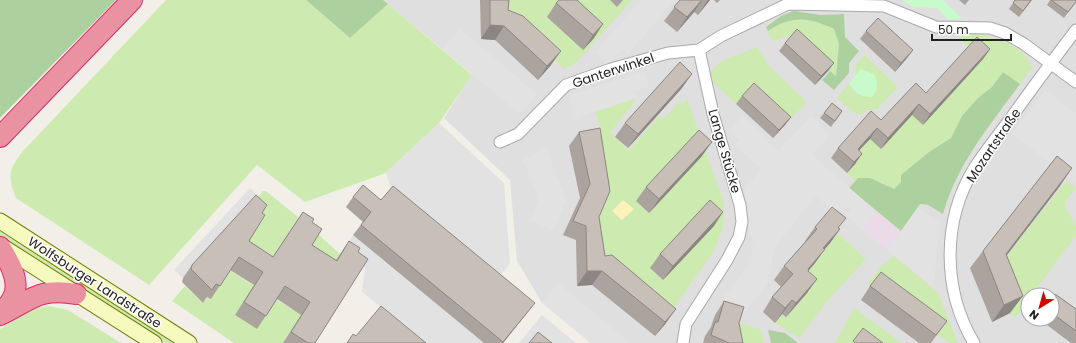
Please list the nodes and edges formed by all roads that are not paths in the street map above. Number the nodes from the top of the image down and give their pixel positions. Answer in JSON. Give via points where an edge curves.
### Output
{"nodes":[{"id":1,"x":132,"y":0,"type":"edge"},
{"id":2,"x":788,"y":2,"type":"edge"},
{"id":3,"x":1076,"y":30,"type":"edge"},
{"id":4,"x":699,"y":50,"type":"junction"},
{"id":5,"x":1050,"y":63,"type":"junction"},
{"id":6,"x":1076,"y":82,"type":"edge"},
{"id":7,"x":0,"y":137,"type":"edge"},
{"id":8,"x":500,"y":142,"type":"dead end"},
{"id":9,"x":0,"y":221,"type":"edge"},
{"id":10,"x":0,"y":246,"type":"edge"},
{"id":11,"x":76,"y":294,"type":"junction"},
{"id":12,"x":0,"y":315,"type":"edge"},
{"id":13,"x":154,"y":343,"type":"edge"},
{"id":14,"x":189,"y":343,"type":"edge"},
{"id":15,"x":683,"y":343,"type":"edge"},
{"id":16,"x":974,"y":343,"type":"edge"}],
"edges":[{"from":1,"to":7,"type":"highway"},
{"from":2,"to":4,"type":"street"},
{"from":2,"to":5,"type":"street","via":[[884,6],[936,27],[990,28],[1024,44]]},
{"from":3,"to":5,"type":"street","name":"Mozartstraße"},
{"from":4,"to":8,"type":"street","name":"Ganterwinkel","via":[[668,53],[566,85],[518,134]]},
{"from":4,"to":15,"type":"street","name":"Lange Stücke","via":[[713,114],[740,205],[742,222],[739,237],[727,260],[686,324]]},
{"from":5,"to":6,"type":"street"},
{"from":5,"to":16,"type":"street","name":"Mozartstraße","via":[[974,167],[960,197],[950,246],[951,280],[954,300]]},
{"from":9,"to":14,"type":"main road","name":"Wolfsburger Landstraße"},
{"from":10,"to":11,"type":"main road","name":"Wolfsburger Landstraße"},
{"from":10,"to":12,"type":"highway","via":[[11,265],[15,285],[14,295]]},
{"from":11,"to":12,"type":"highway","via":[[37,294]]},
{"from":11,"to":13,"type":"main road","name":"Wolfsburger Landstraße"}]}
